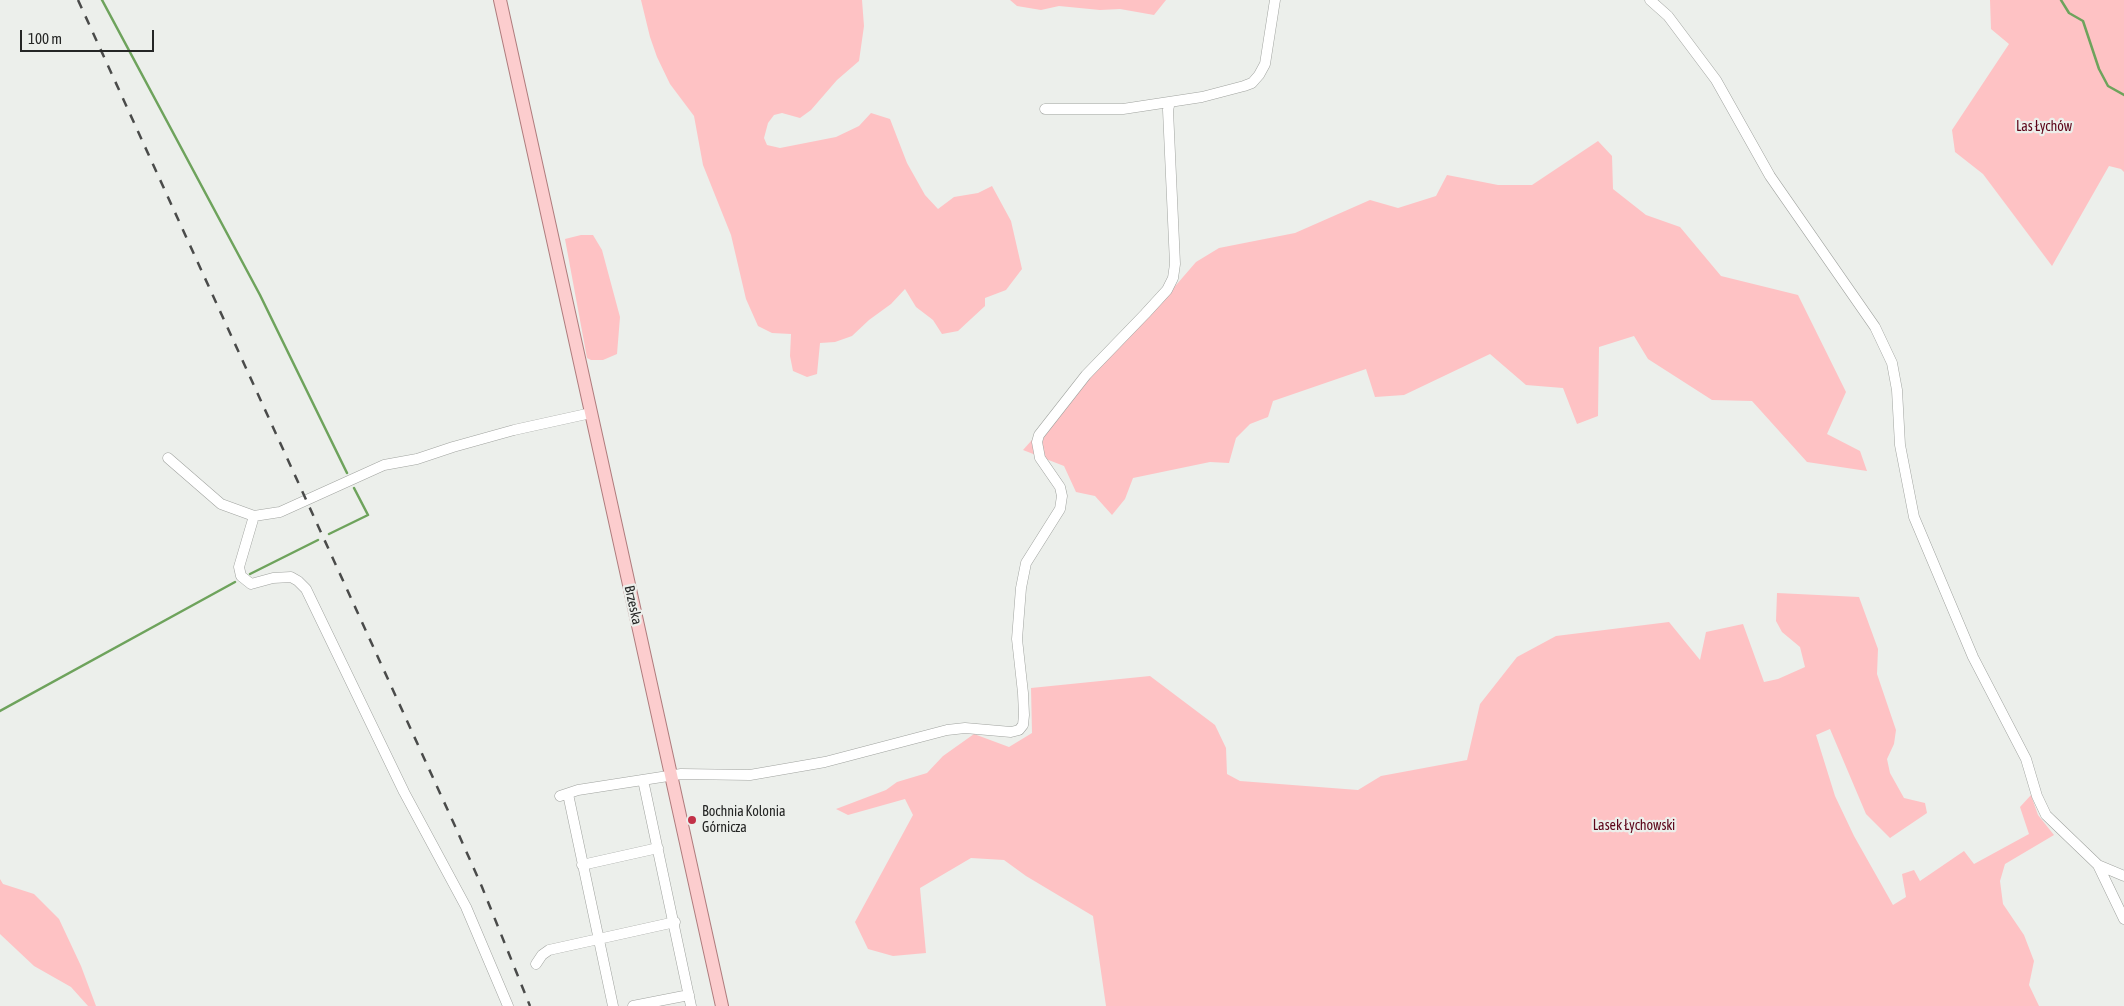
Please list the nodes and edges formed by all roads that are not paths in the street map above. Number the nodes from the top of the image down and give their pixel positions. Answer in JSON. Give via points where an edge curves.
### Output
{"nodes":[{"id":1,"x":500,"y":0,"type":"edge"},
{"id":2,"x":1275,"y":0,"type":"edge"},
{"id":3,"x":1650,"y":0,"type":"edge"},
{"id":4,"x":1170,"y":102,"type":"junction"},
{"id":5,"x":1044,"y":109,"type":"dead end"},
{"id":6,"x":591,"y":413,"type":"junction"},
{"id":7,"x":168,"y":458,"type":"dead end"},
{"id":8,"x":254,"y":516,"type":"junction"},
{"id":9,"x":671,"y":776,"type":"junction"},
{"id":10,"x":643,"y":780,"type":"junction"},
{"id":11,"x":658,"y":848,"type":"junction"},
{"id":12,"x":582,"y":865,"type":"junction"},
{"id":13,"x":2098,"y":865,"type":"junction"},
{"id":14,"x":2124,"y":876,"type":"edge"},
{"id":15,"x":2124,"y":919,"type":"edge"},
{"id":16,"x":675,"y":922,"type":"junction"},
{"id":17,"x":598,"y":939,"type":"junction"},
{"id":18,"x":536,"y":964,"type":"dead end"},
{"id":19,"x":689,"y":995,"type":"junction"},
{"id":20,"x":508,"y":1006,"type":"edge"},
{"id":21,"x":613,"y":1006,"type":"edge"},
{"id":22,"x":633,"y":1006,"type":"edge"},
{"id":23,"x":691,"y":1006,"type":"edge"},
{"id":24,"x":722,"y":1006,"type":"edge"}],
"edges":[{"from":1,"to":6,"type":"main road","name":"Brzeska"},
{"from":2,"to":4,"type":"street","via":[[1265,64],[1252,83]]},
{"from":3,"to":13,"type":"street","via":[[1668,16],[1716,80],[1770,176],[1875,327],[1892,363],[1902,459],[1920,534],[1974,657],[2026,759],[2046,815]]},
{"from":4,"to":5,"type":"street","via":[[1122,109]]},
{"from":4,"to":9,"type":"street","via":[[1174,278],[1167,290],[1086,375],[1044,428],[1037,442],[1040,458],[1060,487],[1062,496],[1060,509],[1026,563],[1021,588],[1017,639],[1024,694],[1023,725],[1011,732],[965,728],[947,730],[824,762],[750,775]]},
{"from":6,"to":8,"type":"street","via":[[514,430],[384,466],[280,512]]},
{"from":6,"to":9,"type":"main road","name":"Brzeska"},
{"from":7,"to":8,"type":"street","via":[[220,504]]},
{"from":8,"to":20,"type":"street","via":[[241,555],[241,576],[251,584],[291,577],[306,589],[404,792],[466,906]]},
{"from":9,"to":10,"type":"street"},
{"from":9,"to":24,"type":"main road","name":"Brzeska"},
{"from":10,"to":11,"type":"street"},
{"from":10,"to":12,"type":"street","via":[[564,795]]},
{"from":11,"to":12,"type":"street"},
{"from":11,"to":16,"type":"street"},
{"from":12,"to":17,"type":"street"},
{"from":13,"to":14,"type":"street"},
{"from":13,"to":15,"type":"street"},
{"from":16,"to":17,"type":"street"},
{"from":16,"to":19,"type":"street"},
{"from":17,"to":18,"type":"street","via":[[550,950]]},
{"from":17,"to":21,"type":"street"},
{"from":19,"to":22,"type":"street"},
{"from":19,"to":23,"type":"street"}]}
